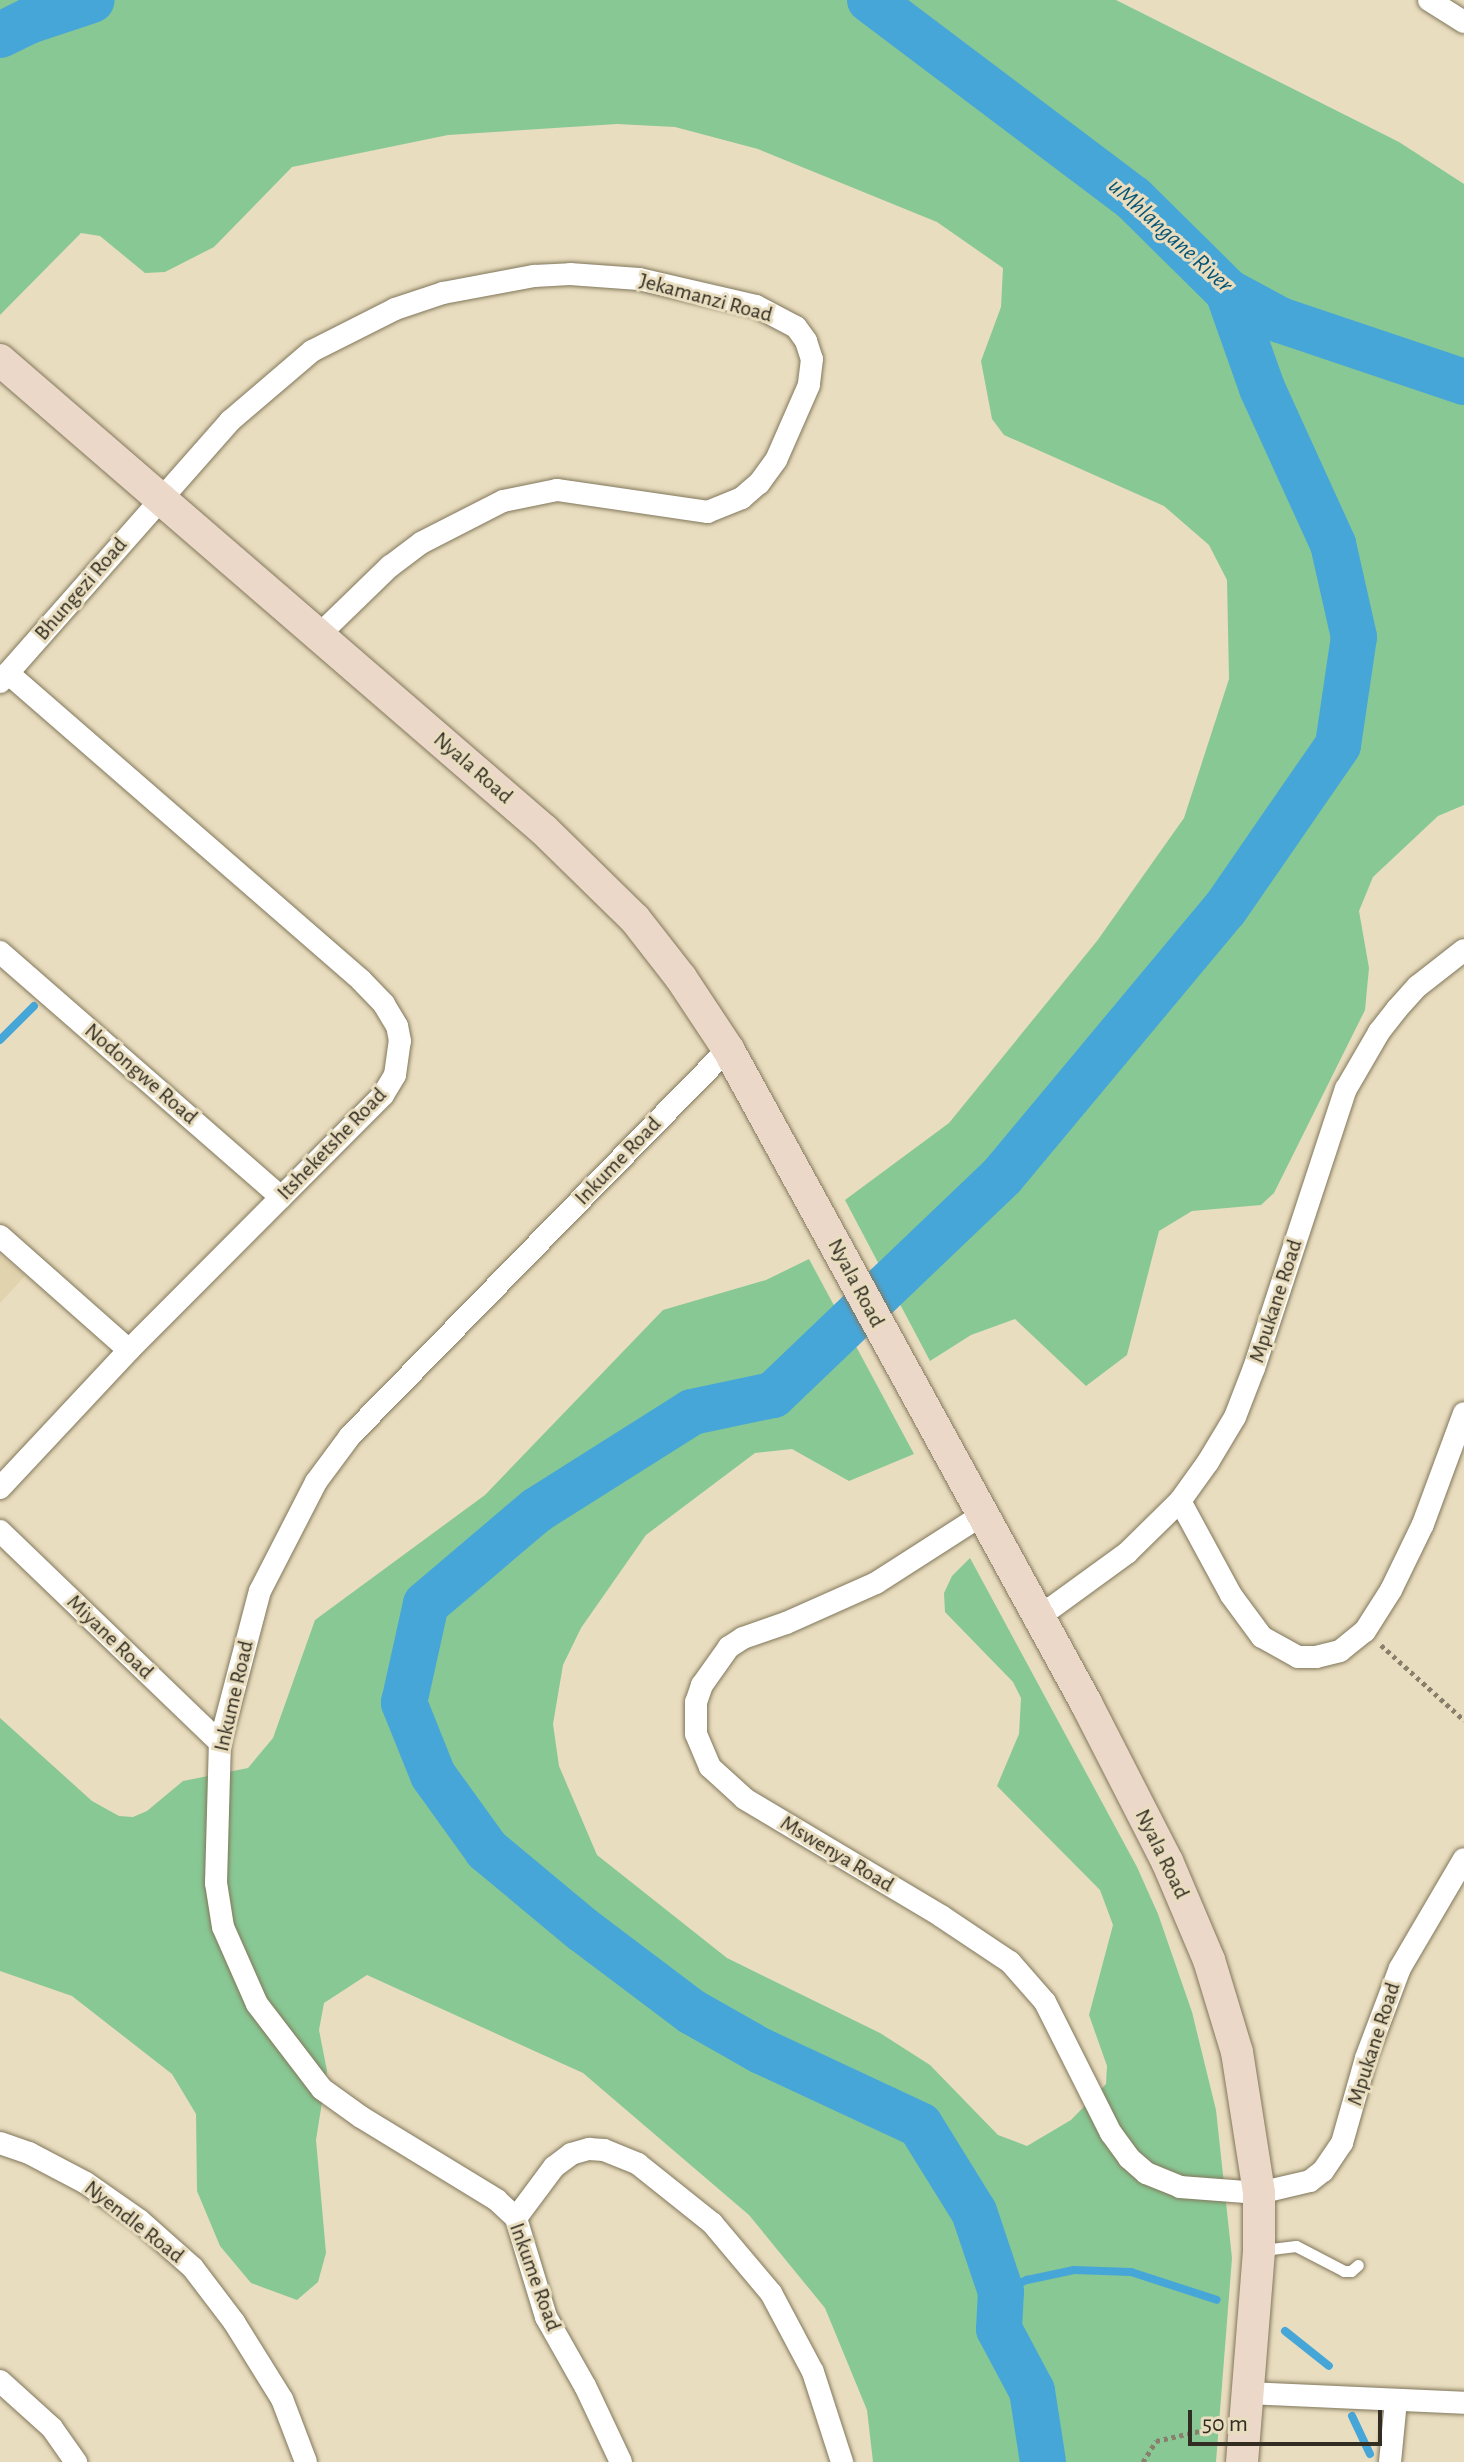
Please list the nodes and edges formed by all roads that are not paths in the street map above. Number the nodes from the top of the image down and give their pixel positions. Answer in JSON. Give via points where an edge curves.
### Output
{"nodes":[{"id":1,"x":1429,"y":0,"type":"edge"},
{"id":2,"x":1464,"y":22,"type":"edge"},
{"id":3,"x":0,"y":360,"type":"edge"},
{"id":4,"x":162,"y":497,"type":"junction"},
{"id":5,"x":319,"y":635,"type":"junction"},
{"id":6,"x":4,"y":677,"type":"edge"},
{"id":7,"x":1464,"y":950,"type":"edge"},
{"id":8,"x":0,"y":952,"type":"edge"},
{"id":9,"x":728,"y":1049,"type":"junction"},
{"id":10,"x":281,"y":1197,"type":"junction"},
{"id":11,"x":0,"y":1236,"type":"edge"},
{"id":12,"x":129,"y":1350,"type":"junction"},
{"id":13,"x":1464,"y":1413,"type":"edge"},
{"id":14,"x":0,"y":1488,"type":"edge"},
{"id":15,"x":1180,"y":1501,"type":"junction"},
{"id":16,"x":982,"y":1515,"type":"junction"},
{"id":17,"x":0,"y":1531,"type":"edge"},
{"id":18,"x":1039,"y":1617,"type":"junction"},
{"id":19,"x":220,"y":1743,"type":"junction"},
{"id":20,"x":1464,"y":1859,"type":"edge"},
{"id":21,"x":0,"y":2143,"type":"edge"},
{"id":22,"x":1259,"y":2193,"type":"junction"},
{"id":23,"x":516,"y":2218,"type":"junction"},
{"id":24,"x":1259,"y":2251,"type":"junction"},
{"id":25,"x":1358,"y":2265,"type":"dead end"},
{"id":26,"x":1,"y":2385,"type":"edge"},
{"id":27,"x":1247,"y":2393,"type":"junction"},
{"id":28,"x":1396,"y":2401,"type":"junction"},
{"id":29,"x":1464,"y":2403,"type":"edge"},
{"id":30,"x":76,"y":2462,"type":"edge"},
{"id":31,"x":306,"y":2462,"type":"edge"},
{"id":32,"x":621,"y":2462,"type":"edge"},
{"id":33,"x":842,"y":2462,"type":"edge"},
{"id":34,"x":1242,"y":2462,"type":"edge"},
{"id":35,"x":1390,"y":2462,"type":"edge"}],
"edges":[{"from":1,"to":2,"type":"street"},
{"from":3,"to":4,"type":"street","name":"Nyala Road"},
{"from":4,"to":5,"type":"street","name":"Nyala Road"},
{"from":4,"to":5,"type":"street","name":"Jekamanzi Road","via":[[230,421],[312,351],[368,321],[443,293],[558,274],[639,279],[756,306],[796,327],[806,341],[812,359],[809,385],[776,460],[742,498],[708,512],[557,490],[503,501],[410,551],[358,593]]},
{"from":4,"to":6,"type":"street","name":"Bhungezi Road"},
{"from":5,"to":9,"type":"street","name":"Nyala Road","via":[[607,890],[663,954]]},
{"from":6,"to":10,"type":"street","name":"Itsheketshe Road","via":[[361,980],[397,1026],[400,1057],[383,1095]]},
{"from":7,"to":15,"type":"street","name":"Mpukane Road","via":[[1397,1009],[1346,1089],[1235,1417]]},
{"from":8,"to":10,"type":"street","name":"Nodongwe Road"},
{"from":9,"to":16,"type":"street","name":"Nyala Road"},
{"from":9,"to":19,"type":"street","name":"Inkume Road","via":[[333,1459],[304,1503],[260,1591]]},
{"from":10,"to":12,"type":"street","name":"Itsheketshe Road"},
{"from":11,"to":12,"type":"street"},
{"from":12,"to":14,"type":"street","name":"Itsheketshe Road"},
{"from":13,"to":15,"type":"street","via":[[1423,1524],[1391,1590],[1365,1631],[1340,1651],[1298,1657],[1262,1637],[1231,1595]]},
{"from":15,"to":18,"type":"street","name":"Mpukane Road","via":[[1091,1582]]},
{"from":16,"to":18,"type":"street","name":"Nyala Road"},
{"from":16,"to":22,"type":"street","name":"Mswenya Road","via":[[876,1583],[729,1647],[696,1702],[694,1719],[702,1751],[710,1767],[745,1799],[1010,1962],[1045,2002],[1111,2133],[1146,2173],[1180,2187]]},
{"from":17,"to":19,"type":"street","name":"Miyane Road"},
{"from":18,"to":22,"type":"street","name":"Nyala Road","via":[[1167,1861],[1209,1960],[1237,2052]]},
{"from":19,"to":23,"type":"street","name":"Inkume Road","via":[[216,1883],[223,1927],[257,2004],[322,2089],[497,2200]]},
{"from":20,"to":22,"type":"street","name":"Mpukane Road","via":[[1400,1968],[1334,2160],[1310,2181]]},
{"from":21,"to":31,"type":"street","name":"Nyendle Road","via":[[86,2183],[193,2268],[282,2399]]},
{"from":22,"to":24,"type":"street","name":"Nyala Road"},
{"from":23,"to":32,"type":"street","name":"Inkume Road","via":[[546,2317]]},
{"from":23,"to":33,"type":"street","via":[[554,2167],[571,2154],[604,2150],[638,2164],[712,2223],[771,2293],[813,2372]]},
{"from":24,"to":25,"type":"lane","via":[[1296,2246],[1344,2271]]},
{"from":24,"to":27,"type":"street","name":"Nyala Road"},
{"from":26,"to":30,"type":"street","via":[[52,2428]]},
{"from":27,"to":28,"type":"street"},
{"from":27,"to":34,"type":"street","name":"Nyala Road"},
{"from":28,"to":29,"type":"street"},
{"from":28,"to":35,"type":"street"}]}
